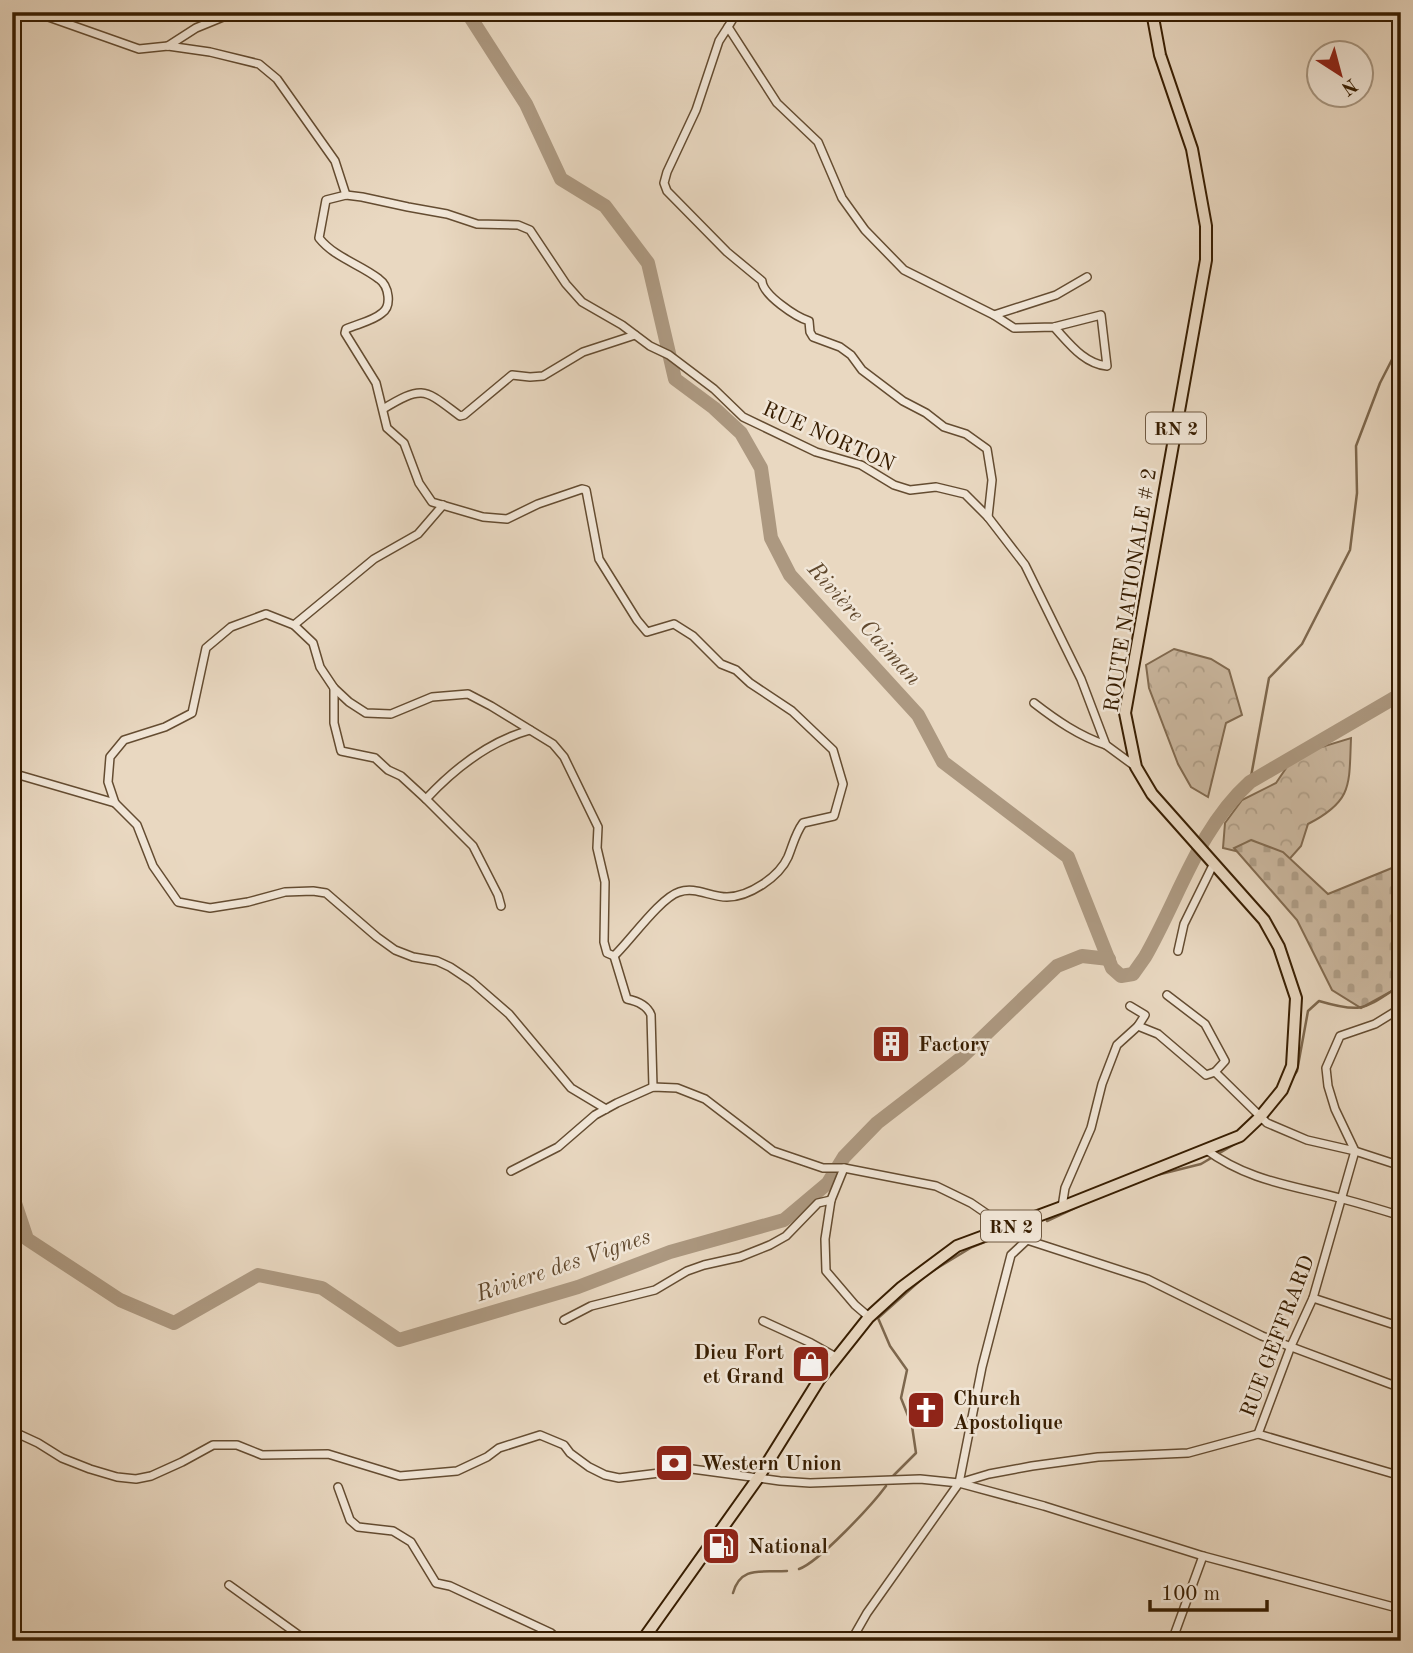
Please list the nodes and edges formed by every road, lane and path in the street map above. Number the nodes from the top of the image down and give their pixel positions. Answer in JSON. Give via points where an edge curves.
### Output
{"nodes":[{"id":1,"x":235,"y":12,"type":"edge"},
{"id":2,"x":737,"y":12,"type":"edge"},
{"id":3,"x":1152,"y":12,"type":"edge"},
{"id":4,"x":12,"y":13,"type":"edge"},
{"id":5,"x":728,"y":27,"type":"junction"},
{"id":6,"x":168,"y":46,"type":"junction"},
{"id":7,"x":346,"y":195,"type":"junction"},
{"id":8,"x":1087,"y":277,"type":"dead end"},
{"id":9,"x":994,"y":315,"type":"junction"},
{"id":10,"x":1054,"y":327,"type":"junction"},
{"id":11,"x":635,"y":335,"type":"junction"},
{"id":12,"x":383,"y":409,"type":"junction"},
{"id":13,"x":443,"y":505,"type":"junction"},
{"id":14,"x":988,"y":517,"type":"junction"},
{"id":15,"x":294,"y":625,"type":"junction"},
{"id":16,"x":334,"y":688,"type":"junction"},
{"id":17,"x":1034,"y":703,"type":"dead end"},
{"id":18,"x":530,"y":730,"type":"junction"},
{"id":19,"x":1106,"y":745,"type":"junction"},
{"id":20,"x":1136,"y":767,"type":"junction"},
{"id":21,"x":12,"y":773,"type":"edge"},
{"id":22,"x":426,"y":799,"type":"junction"},
{"id":23,"x":115,"y":803,"type":"junction"},
{"id":24,"x":1214,"y":861,"type":"junction"},
{"id":25,"x":501,"y":906,"type":"dead end"},
{"id":26,"x":1178,"y":951,"type":"dead end"},
{"id":27,"x":614,"y":957,"type":"junction"},
{"id":28,"x":1167,"y":995,"type":"dead end"},
{"id":29,"x":1130,"y":1006,"type":"dead end"},
{"id":30,"x":1401,"y":1008,"type":"edge"},
{"id":31,"x":1138,"y":1027,"type":"junction"},
{"id":32,"x":1215,"y":1072,"type":"junction"},
{"id":33,"x":653,"y":1087,"type":"junction"},
{"id":34,"x":606,"y":1110,"type":"junction"},
{"id":35,"x":1264,"y":1120,"type":"junction"},
{"id":36,"x":1205,"y":1149,"type":"junction"},
{"id":37,"x":1355,"y":1151,"type":"junction"},
{"id":38,"x":1401,"y":1166,"type":"edge"},
{"id":39,"x":844,"y":1168,"type":"junction"},
{"id":40,"x":511,"y":1171,"type":"dead end"},
{"id":41,"x":1342,"y":1198,"type":"junction"},
{"id":42,"x":831,"y":1200,"type":"junction"},
{"id":43,"x":1062,"y":1207,"type":"junction"},
{"id":44,"x":1401,"y":1216,"type":"edge"},
{"id":45,"x":1028,"y":1220,"type":"junction"},
{"id":46,"x":1006,"y":1227,"type":"junction"},
{"id":47,"x":1027,"y":1240,"type":"junction"},
{"id":48,"x":1313,"y":1298,"type":"junction"},
{"id":49,"x":869,"y":1317,"type":"junction"},
{"id":50,"x":564,"y":1320,"type":"dead end"},
{"id":51,"x":763,"y":1321,"type":"dead end"},
{"id":52,"x":1401,"y":1327,"type":"edge"},
{"id":53,"x":1291,"y":1346,"type":"junction"},
{"id":54,"x":836,"y":1357,"type":"junction"},
{"id":55,"x":1401,"y":1388,"type":"edge"},
{"id":56,"x":12,"y":1432,"type":"edge"},
{"id":57,"x":1258,"y":1434,"type":"junction"},
{"id":58,"x":1401,"y":1476,"type":"edge"},
{"id":59,"x":758,"y":1478,"type":"junction"},
{"id":60,"x":959,"y":1483,"type":"junction"},
{"id":61,"x":338,"y":1487,"type":"dead end"},
{"id":62,"x":1203,"y":1556,"type":"junction"},
{"id":63,"x":229,"y":1585,"type":"dead end"},
{"id":64,"x":1401,"y":1609,"type":"edge"},
{"id":65,"x":307,"y":1641,"type":"edge"},
{"id":66,"x":560,"y":1641,"type":"edge"},
{"id":67,"x":642,"y":1641,"type":"edge"},
{"id":68,"x":851,"y":1641,"type":"edge"},
{"id":69,"x":1172,"y":1641,"type":"edge"}],
"edges":[{"from":1,"to":6,"type":"street","via":[[196,27]]},
{"from":2,"to":5,"type":"street"},
{"from":3,"to":20,"type":"main road","name":"ROUTE NATIONALE # 2","number":"RN 2","via":[[1167,76],[1192,149],[1206,226],[1206,260],[1125,713]]},
{"from":4,"to":6,"type":"street","via":[[40,13],[139,49]]},
{"from":5,"to":9,"type":"street","via":[[777,103],[818,142],[842,198],[865,230],[904,270]]},
{"from":5,"to":14,"type":"street","via":[[667,172],[667,191],[762,281],[769,295],[809,321],[813,337],[840,347],[902,401],[986,449],[992,480]]},
{"from":6,"to":7,"type":"street","via":[[241,58],[259,64],[277,79],[335,161]]},
{"from":7,"to":11,"type":"street","name":"RUE NORTON","via":[[477,224],[518,225],[530,230],[582,302]]},
{"from":7,"to":12,"type":"street","via":[[326,200],[319,239],[381,279],[386,287],[388,304],[383,313],[345,333],[376,383]]},
{"from":8,"to":9,"type":"street","via":[[1056,295]]},
{"from":9,"to":10,"type":"street","via":[[1014,328]]},
{"from":10,"to":10,"type":"street","via":[[1101,315],[1107,366],[1094,365]]},
{"from":11,"to":12,"type":"street","via":[[583,352],[543,376],[512,375],[464,415],[424,393]]},
{"from":11,"to":14,"type":"street","name":"RUE NORTON","via":[[714,389],[743,417],[816,452],[861,465],[894,485],[965,494]]},
{"from":12,"to":13,"type":"street","via":[[387,428],[404,443],[425,494]]},
{"from":13,"to":15,"type":"street","via":[[418,534],[368,563]]},
{"from":13,"to":27,"type":"street","via":[[507,519],[586,490],[599,559],[647,632],[674,624],[693,636],[721,664],[792,711],[833,750],[843,784],[834,816],[803,823],[780,870],[749,892],[727,897],[678,892],[661,903]]},
{"from":14,"to":19,"type":"street","name":"RUE NORTON","via":[[1025,565],[1081,679]]},
{"from":15,"to":16,"type":"street","via":[[313,643],[320,667]]},
{"from":15,"to":23,"type":"street","via":[[266,614],[231,627],[206,648],[192,713],[124,740],[110,757],[108,782]]},
{"from":16,"to":18,"type":"street","via":[[366,713],[391,714],[432,697],[468,695]]},
{"from":16,"to":22,"type":"street","via":[[334,723],[341,751],[375,758]]},
{"from":17,"to":19,"type":"street","via":[[1067,727]]},
{"from":18,"to":22,"type":"street","via":[[488,747],[447,776]]},
{"from":18,"to":27,"type":"street","via":[[564,757],[598,827],[597,848],[605,882],[604,942],[607,953]]},
{"from":19,"to":20,"type":"street"},
{"from":20,"to":24,"type":"main road","name":"ROUTE NATIONALE # 2","number":"RN 2","via":[[1152,793]]},
{"from":21,"to":23,"type":"street"},
{"from":22,"to":25,"type":"street","via":[[473,846]]},
{"from":23,"to":34,"type":"street","via":[[137,825],[153,866],[178,902],[210,908],[285,892],[326,893],[395,950],[444,964],[471,981],[509,1014],[571,1088]]},
{"from":24,"to":26,"type":"street","via":[[1184,925]]},
{"from":24,"to":35,"type":"main road","number":"RN 2","via":[[1265,920],[1296,998],[1292,1066]]},
{"from":27,"to":33,"type":"street","via":[[627,999],[635,1000],[651,1015]]},
{"from":28,"to":32,"type":"street","via":[[1205,1024],[1225,1061]]},
{"from":29,"to":31,"type":"street","via":[[1145,1015]]},
{"from":30,"to":37,"type":"street","via":[[1375,1024],[1340,1035],[1326,1068],[1335,1109]]},
{"from":31,"to":32,"type":"street","via":[[1158,1034],[1206,1075]]},
{"from":31,"to":43,"type":"street","via":[[1117,1045]]},
{"from":32,"to":35,"type":"street"},
{"from":33,"to":34,"type":"street"},
{"from":33,"to":39,"type":"street","via":[[677,1088],[705,1099],[774,1151],[823,1168]]},
{"from":34,"to":40,"type":"street","via":[[558,1147]]},
{"from":35,"to":36,"type":"main road","number":"RN 2","via":[[1240,1136]]},
{"from":35,"to":37,"type":"street","via":[[1307,1140]]},
{"from":36,"to":41,"type":"street","via":[[1224,1163],[1267,1181]]},
{"from":36,"to":43,"type":"main road","number":"RN 2"},
{"from":37,"to":38,"type":"street"},
{"from":37,"to":41,"type":"street","name":"RUE GEFFRARD"},
{"from":39,"to":42,"type":"street"},
{"from":39,"to":46,"type":"street","via":[[936,1186]]},
{"from":41,"to":44,"type":"street"},
{"from":41,"to":48,"type":"street","name":"RUE GEFFRARD"},
{"from":42,"to":49,"type":"street","via":[[825,1239],[828,1275]]},
{"from":42,"to":50,"type":"street","via":[[818,1203],[786,1236],[762,1249],[687,1271],[655,1290],[591,1306]]},
{"from":43,"to":45,"type":"main road","number":"RN 2"},
{"from":45,"to":46,"type":"main road","number":"RN 2"},
{"from":45,"to":47,"type":"street"},
{"from":46,"to":49,"type":"main road","number":"RN 2","via":[[957,1246]]},
{"from":47,"to":53,"type":"street","via":[[1147,1279]]},
{"from":47,"to":60,"type":"street","via":[[1011,1255]]},
{"from":48,"to":52,"type":"street"},
{"from":48,"to":53,"type":"street","name":"RUE GEFFRARD"},
{"from":49,"to":54,"type":"main road","number":"RN 2"},
{"from":51,"to":54,"type":"street"},
{"from":53,"to":55,"type":"street"},
{"from":53,"to":57,"type":"street","name":"RUE GEFFRARD"},
{"from":54,"to":59,"type":"main road","number":"RN 2"},
{"from":56,"to":59,"type":"street","via":[[90,1469],[136,1479],[213,1445],[236,1445],[262,1455],[328,1454],[400,1476],[457,1471],[499,1448],[540,1435],[564,1445],[605,1475],[619,1478],[692,1469]]},
{"from":57,"to":58,"type":"street"},
{"from":57,"to":60,"type":"street","via":[[1188,1454],[1072,1461]]},
{"from":59,"to":60,"type":"street","via":[[810,1483],[920,1479]]},
{"from":59,"to":67,"type":"main road","number":"RN 2"},
{"from":60,"to":62,"type":"street"},
{"from":60,"to":68,"type":"street"},
{"from":61,"to":66,"type":"street","via":[[350,1520],[358,1527],[393,1531],[411,1542],[436,1583]]},
{"from":62,"to":64,"type":"street"},
{"from":62,"to":69,"type":"street"},
{"from":63,"to":65,"type":"street"}]}
